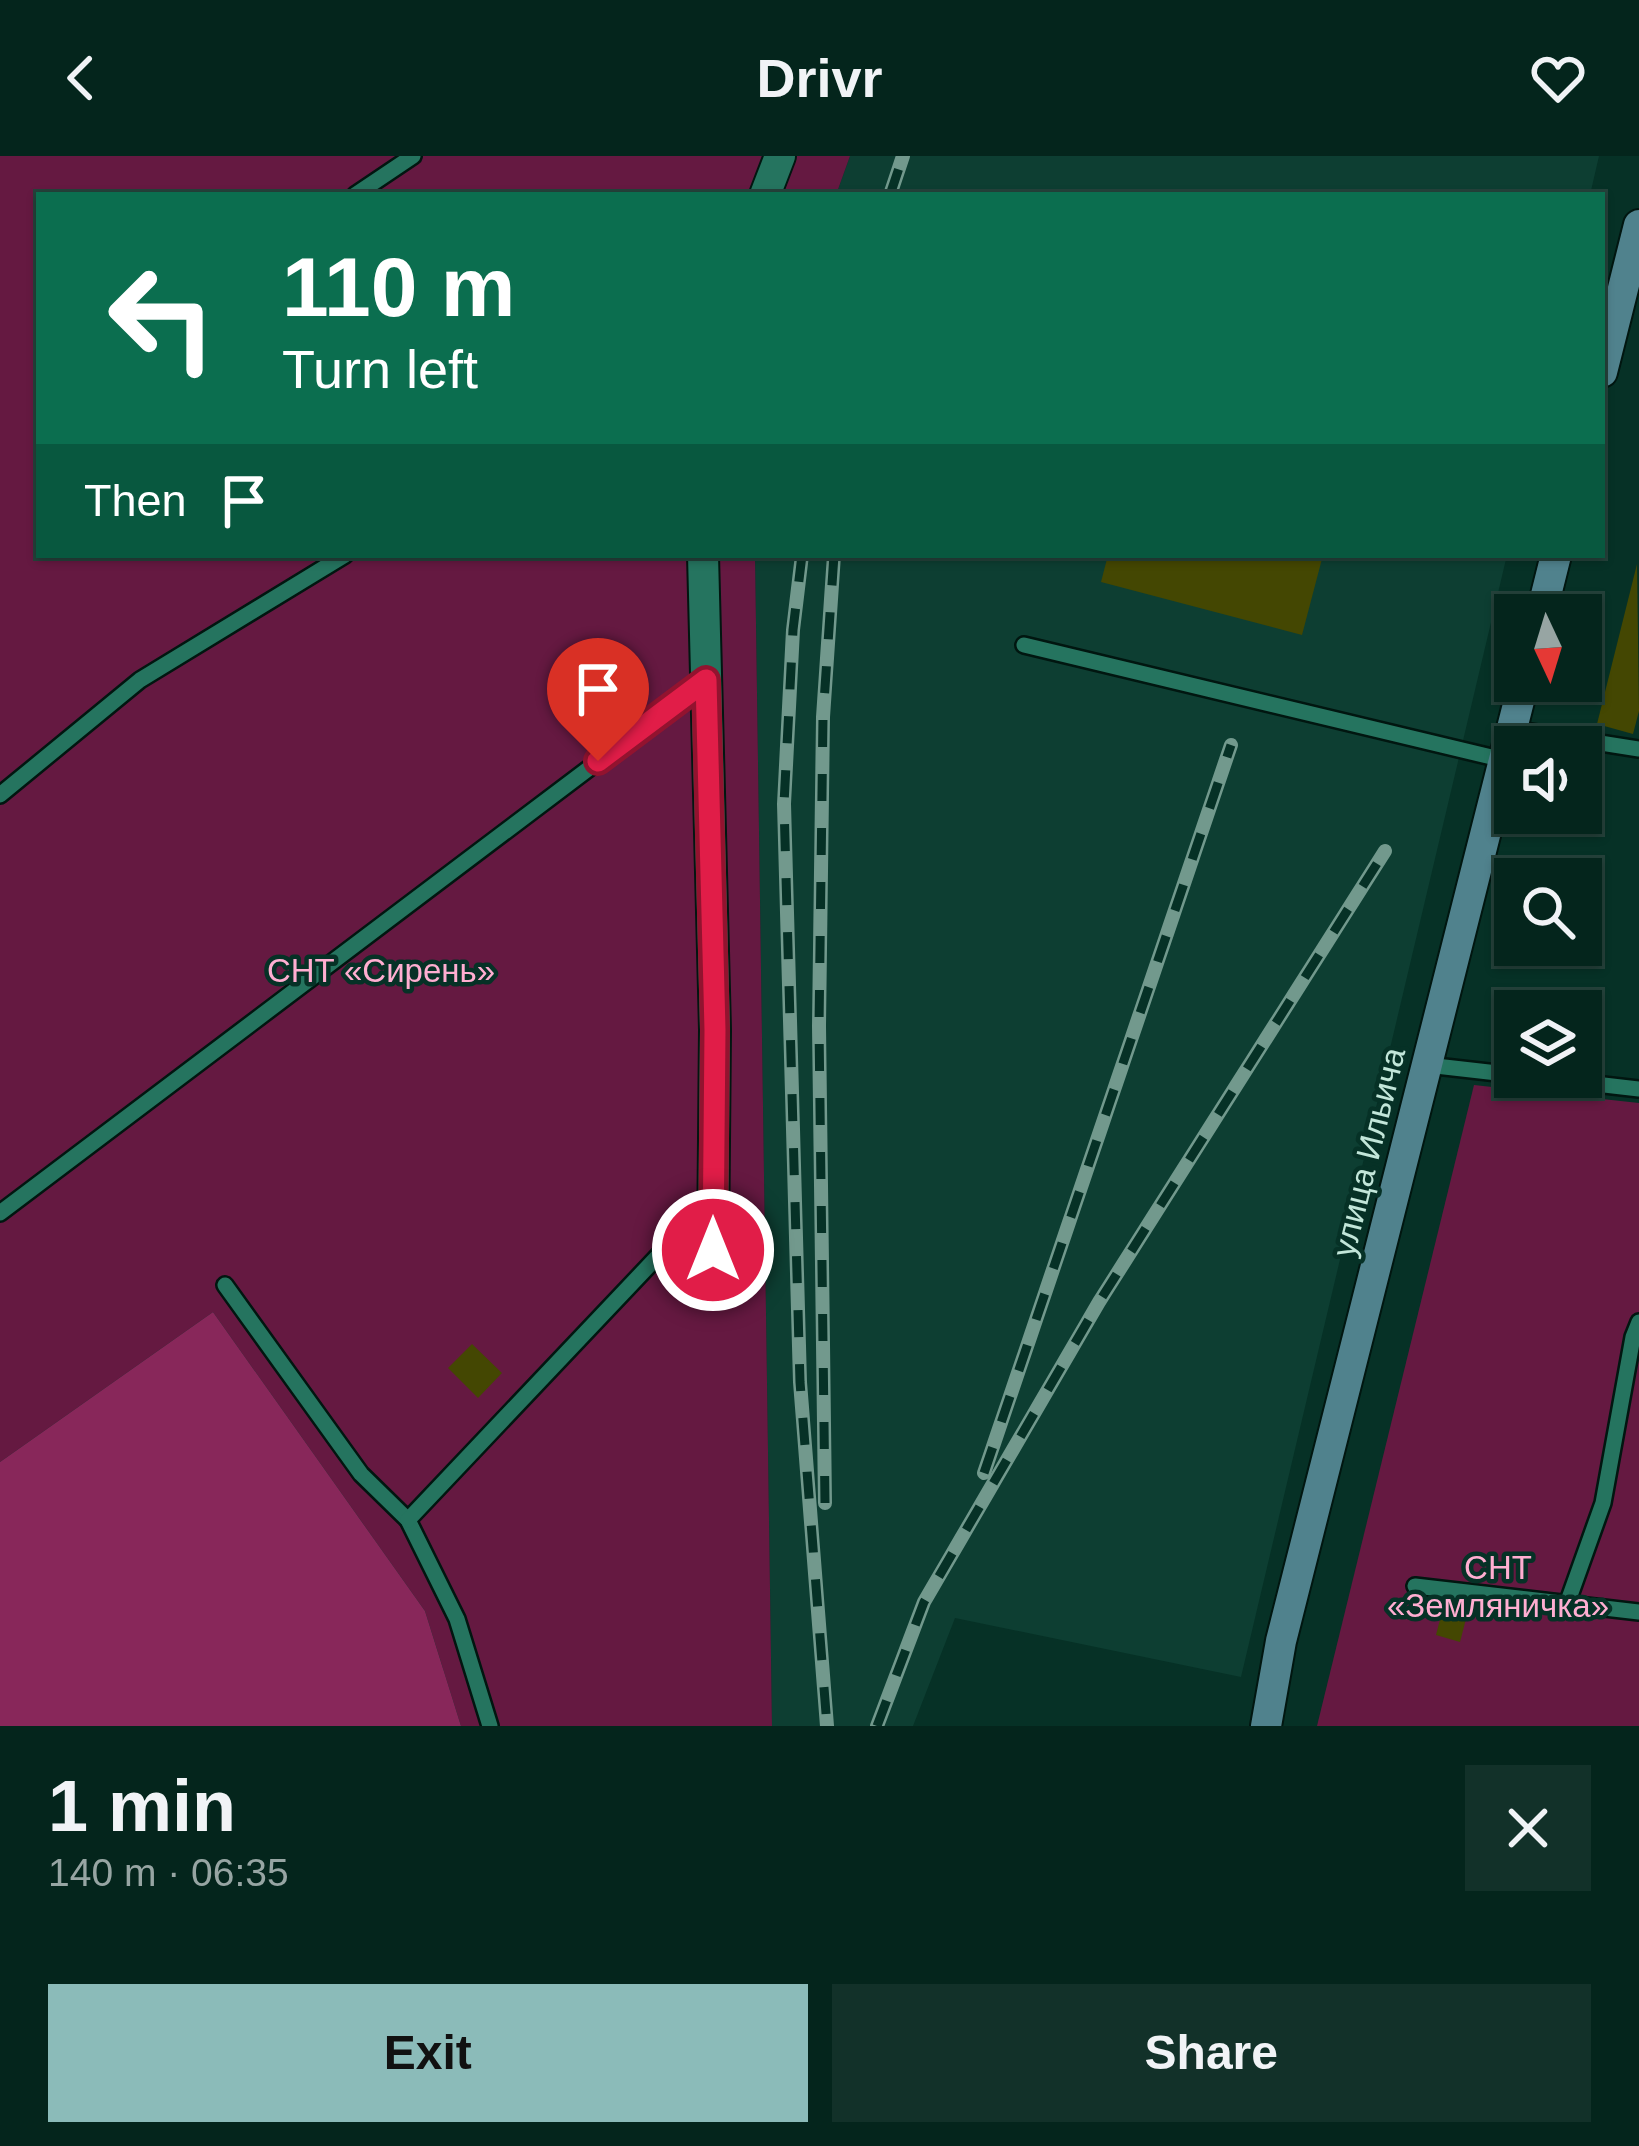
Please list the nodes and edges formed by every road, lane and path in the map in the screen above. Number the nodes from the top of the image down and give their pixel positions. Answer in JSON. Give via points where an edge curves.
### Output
{"nodes":[{"id":1,"x":413,"y":156,"type":"edge"},
{"id":2,"x":780,"y":156,"type":"edge"},
{"id":3,"x":359,"y":192,"type":"edge"},
{"id":4,"x":766,"y":192,"type":"edge"},
{"id":5,"x":1639,"y":225,"type":"edge"},
{"id":6,"x":1634,"y":266,"type":"edge"},
{"id":7,"x":1605,"y":362,"type":"edge"},
{"id":8,"x":340,"y":558,"type":"edge"},
{"id":9,"x":703,"y":558,"type":"edge"},
{"id":10,"x":1555,"y":558,"type":"edge"},
{"id":11,"x":1546,"y":594,"type":"edge"},
{"id":12,"x":1024,"y":645,"type":"dead end"},
{"id":13,"x":706,"y":680,"type":"junction"},
{"id":14,"x":1602,"y":743,"type":"edge"},
{"id":15,"x":1639,"y":749,"type":"edge"},
{"id":16,"x":1494,"y":758,"type":"edge"},
{"id":17,"x":0,"y":796,"type":"edge"},
{"id":18,"x":1494,"y":800,"type":"edge"},
{"id":19,"x":1427,"y":1065,"type":"junction"},
{"id":20,"x":1494,"y":1073,"type":"edge"},
{"id":21,"x":1602,"y":1085,"type":"edge"},
{"id":22,"x":1639,"y":1089,"type":"edge"},
{"id":23,"x":714,"y":1197,"type":"junction"},
{"id":24,"x":0,"y":1213,"type":"edge"},
{"id":25,"x":713,"y":1250,"type":"dead end"},
{"id":26,"x":225,"y":1285,"type":"dead end"},
{"id":27,"x":1639,"y":1322,"type":"edge"},
{"id":28,"x":408,"y":1520,"type":"junction"},
{"id":29,"x":1415,"y":1586,"type":"dead end"},
{"id":30,"x":1567,"y":1604,"type":"junction"},
{"id":31,"x":1639,"y":1612,"type":"edge"},
{"id":32,"x":490,"y":1726,"type":"edge"},
{"id":33,"x":1266,"y":1726,"type":"edge"}],
"edges":[{"from":1,"to":3,"type":"lane"},
{"from":2,"to":4,"type":"street"},
{"from":5,"to":6,"type":"main road"},
{"from":6,"to":7,"type":"main road"},
{"from":8,"to":17,"type":"lane","via":[[140,680]]},
{"from":9,"to":13,"type":"street"},
{"from":10,"to":11,"type":"main road"},
{"from":12,"to":16,"type":"lane"},
{"from":13,"to":23,"type":"street"},
{"from":13,"to":24,"type":"lane"},
{"from":14,"to":15,"type":"lane"},
{"from":18,"to":19,"type":"main road","name":"улица Ильича"},
{"from":19,"to":20,"type":"lane"},
{"from":19,"to":33,"type":"main road","name":"улица Ильича"},
{"from":21,"to":22,"type":"lane"},
{"from":23,"to":25,"type":"street"},
{"from":23,"to":28,"type":"lane"},
{"from":26,"to":28,"type":"lane","via":[[361,1474]]},
{"from":27,"to":30,"type":"lane","via":[[1603,1503]]},
{"from":28,"to":32,"type":"lane","via":[[458,1619]]},
{"from":29,"to":30,"type":"lane"},
{"from":30,"to":31,"type":"lane"}]}
